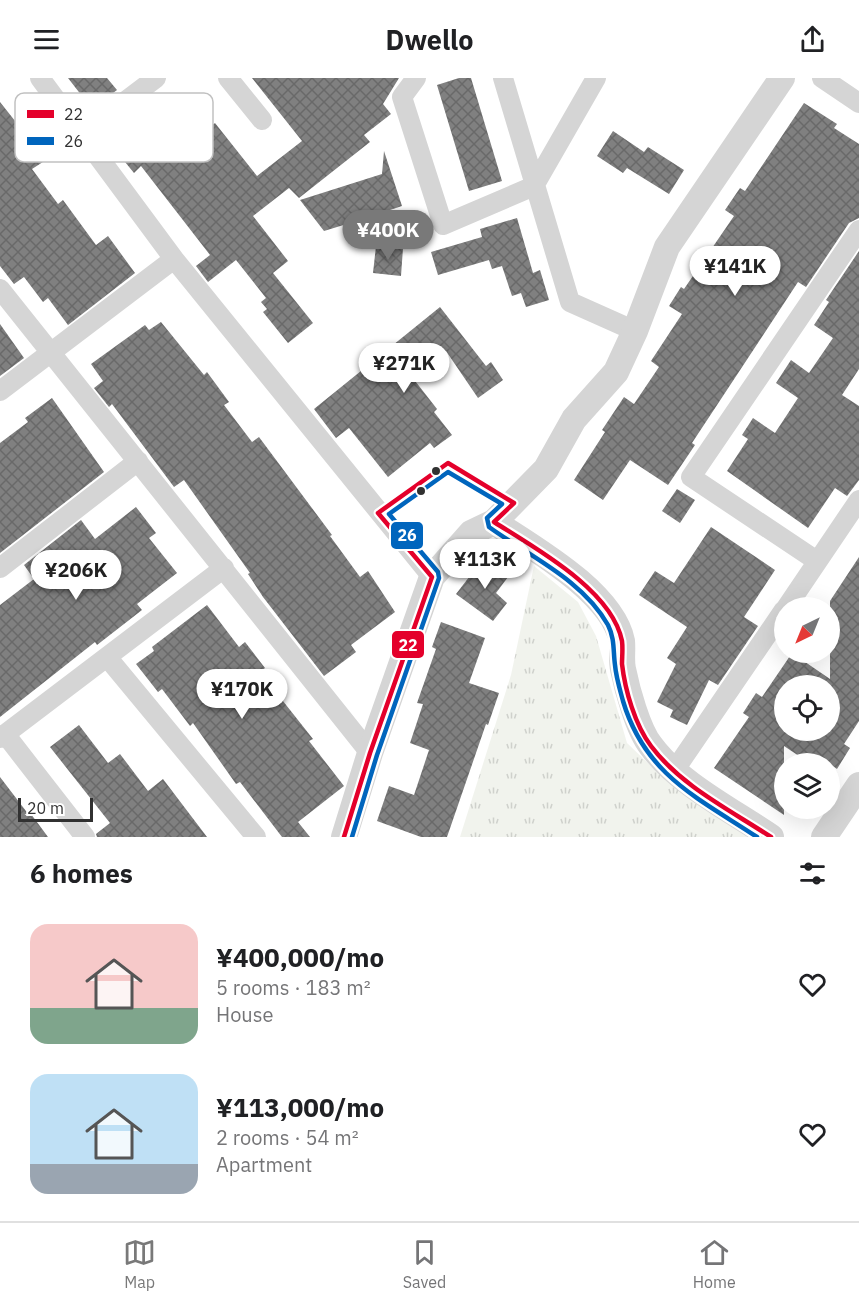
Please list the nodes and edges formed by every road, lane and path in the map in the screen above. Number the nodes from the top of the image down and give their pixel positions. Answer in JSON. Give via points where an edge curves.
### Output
{"nodes":[{"id":1,"x":40,"y":78,"type":"edge"},
{"id":2,"x":156,"y":78,"type":"edge"},
{"id":3,"x":228,"y":78,"type":"edge"},
{"id":4,"x":416,"y":78,"type":"edge"},
{"id":5,"x":503,"y":78,"type":"edge"},
{"id":6,"x":596,"y":78,"type":"edge"},
{"id":7,"x":782,"y":78,"type":"edge"},
{"id":8,"x":822,"y":78,"type":"edge"},
{"id":9,"x":51,"y":93,"type":"edge"},
{"id":10,"x":136,"y":93,"type":"edge"},
{"id":11,"x":859,"y":103,"type":"edge"},
{"id":12,"x":262,"y":120,"type":"dead end"},
{"id":13,"x":103,"y":162,"type":"edge"},
{"id":14,"x":534,"y":186,"type":"junction"},
{"id":15,"x":859,"y":230,"type":"edge"},
{"id":16,"x":174,"y":259,"type":"junction"},
{"id":17,"x":0,"y":289,"type":"edge"},
{"id":18,"x":635,"y":331,"type":"junction"},
{"id":19,"x":50,"y":352,"type":"junction"},
{"id":20,"x":0,"y":391,"type":"edge"},
{"id":21,"x":138,"y":461,"type":"junction"},
{"id":22,"x":859,"y":500,"type":"edge"},
{"id":23,"x":494,"y":522,"type":"junction"},
{"id":24,"x":818,"y":561,"type":"junction"},
{"id":25,"x":0,"y":568,"type":"edge"},
{"id":26,"x":224,"y":568,"type":"junction"},
{"id":27,"x":432,"y":577,"type":"junction"},
{"id":28,"x":793,"y":597,"type":"edge"},
{"id":29,"x":774,"y":625,"type":"edge"},
{"id":30,"x":106,"y":657,"type":"junction"},
{"id":31,"x":2,"y":736,"type":"edge"},
{"id":32,"x":370,"y":753,"type":"junction"},
{"id":33,"x":674,"y":771,"type":"junction"},
{"id":34,"x":859,"y":785,"type":"edge"},
{"id":35,"x":85,"y":837,"type":"edge"},
{"id":36,"x":256,"y":837,"type":"edge"},
{"id":37,"x":344,"y":837,"type":"edge"},
{"id":38,"x":771,"y":837,"type":"edge"},
{"id":39,"x":824,"y":837,"type":"edge"}],
"edges":[{"from":1,"to":9,"type":"street"},
{"from":2,"to":10,"type":"street"},
{"from":3,"to":12,"type":"street"},
{"from":4,"to":14,"type":"street","via":[[402,97],[443,225]]},
{"from":5,"to":14,"type":"street"},
{"from":6,"to":14,"type":"street"},
{"from":7,"to":18,"type":"street","via":[[667,247]]},
{"from":8,"to":11,"type":"street"},
{"from":13,"to":16,"type":"street"},
{"from":14,"to":18,"type":"street","via":[[570,302]]},
{"from":15,"to":24,"type":"street","via":[[691,477]]},
{"from":16,"to":19,"type":"street"},
{"from":16,"to":27,"type":"street"},
{"from":17,"to":19,"type":"street"},
{"from":18,"to":23,"type":"street","via":[[616,372],[574,419],[546,469]]},
{"from":19,"to":20,"type":"street"},
{"from":19,"to":21,"type":"street"},
{"from":21,"to":25,"type":"street"},
{"from":21,"to":26,"type":"street"},
{"from":22,"to":24,"type":"street"},
{"from":23,"to":27,"type":"street","via":[[471,533]]},
{"from":23,"to":33,"type":"street","via":[[562,568],[609,611],[622,640],[623,668],[635,710],[650,745]]},
{"from":24,"to":28,"type":"street"},
{"from":26,"to":30,"type":"street"},
{"from":26,"to":32,"type":"street"},
{"from":27,"to":32,"type":"street"},
{"from":29,"to":33,"type":"street"},
{"from":30,"to":31,"type":"street"},
{"from":30,"to":36,"type":"street"},
{"from":31,"to":35,"type":"street"},
{"from":32,"to":37,"type":"street"},
{"from":33,"to":38,"type":"street"},
{"from":34,"to":39,"type":"street"}]}
